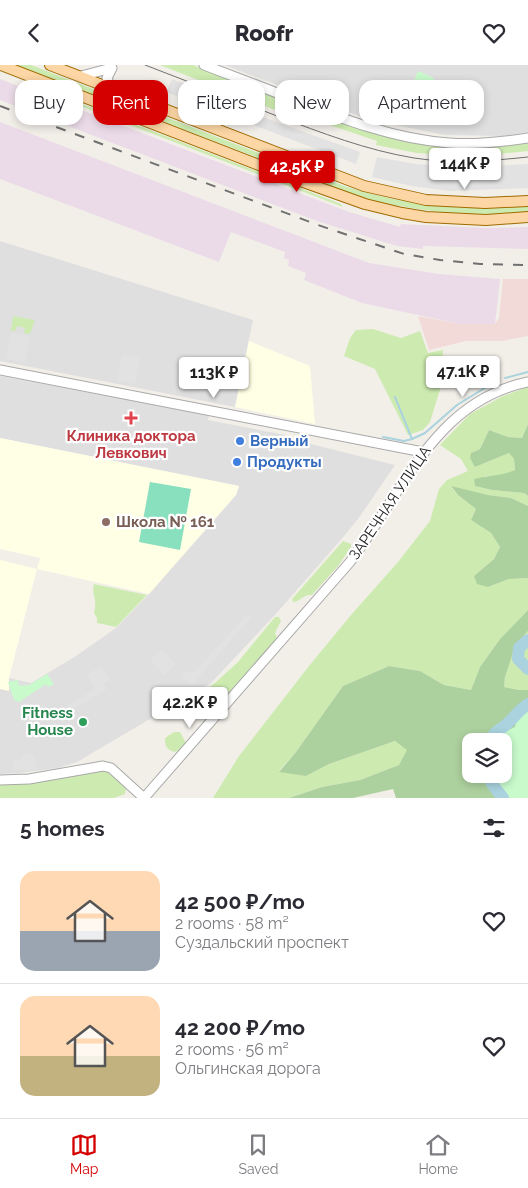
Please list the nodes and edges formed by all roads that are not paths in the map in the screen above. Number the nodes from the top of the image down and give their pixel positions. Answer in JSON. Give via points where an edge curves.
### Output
{"nodes":[{"id":1,"x":1,"y":65,"type":"edge"},
{"id":2,"x":50,"y":65,"type":"edge"},
{"id":3,"x":204,"y":65,"type":"edge"},
{"id":4,"x":116,"y":67,"type":"edge"},
{"id":5,"x":80,"y":76,"type":"junction"},
{"id":6,"x":108,"y":80,"type":"edge"},
{"id":7,"x":93,"y":81,"type":"edge"},
{"id":8,"x":168,"y":111,"type":"edge"},
{"id":9,"x":528,"y":138,"type":"edge"},
{"id":10,"x":528,"y":193,"type":"edge"},
{"id":11,"x":528,"y":201,"type":"edge"},
{"id":12,"x":502,"y":203,"type":"junction"},
{"id":13,"x":528,"y":217,"type":"edge"},
{"id":14,"x":0,"y":370,"type":"edge"},
{"id":15,"x":528,"y":382,"type":"edge"},
{"id":16,"x":423,"y":452,"type":"junction"},
{"id":17,"x":0,"y":780,"type":"edge"},
{"id":18,"x":144,"y":798,"type":"edge"}],
"edges":[{"from":1,"to":13,"type":"main road","via":[[365,204],[426,217],[486,220]]},
{"from":2,"to":5,"type":"main road"},
{"from":3,"to":9,"type":"street","via":[[357,124],[411,138],[463,144]]},
{"from":4,"to":5,"type":"street"},
{"from":4,"to":6,"type":"street"},
{"from":5,"to":7,"type":"main road"},
{"from":8,"to":12,"type":"main road","via":[[364,187],[426,199]]},
{"from":10,"to":12,"type":"main road"},
{"from":11,"to":12,"type":"main road"},
{"from":14,"to":16,"type":"street"},
{"from":15,"to":16,"type":"street","name":"ЗАРЕЧНАЯ УЛИЦА","via":[[481,399],[442,429]]},
{"from":16,"to":18,"type":"street","name":"ЗАРЕЧНАЯ УЛИЦА","via":[[360,549]]},
{"from":17,"to":18,"type":"street","via":[[30,779],[103,766],[111,768]]}]}
